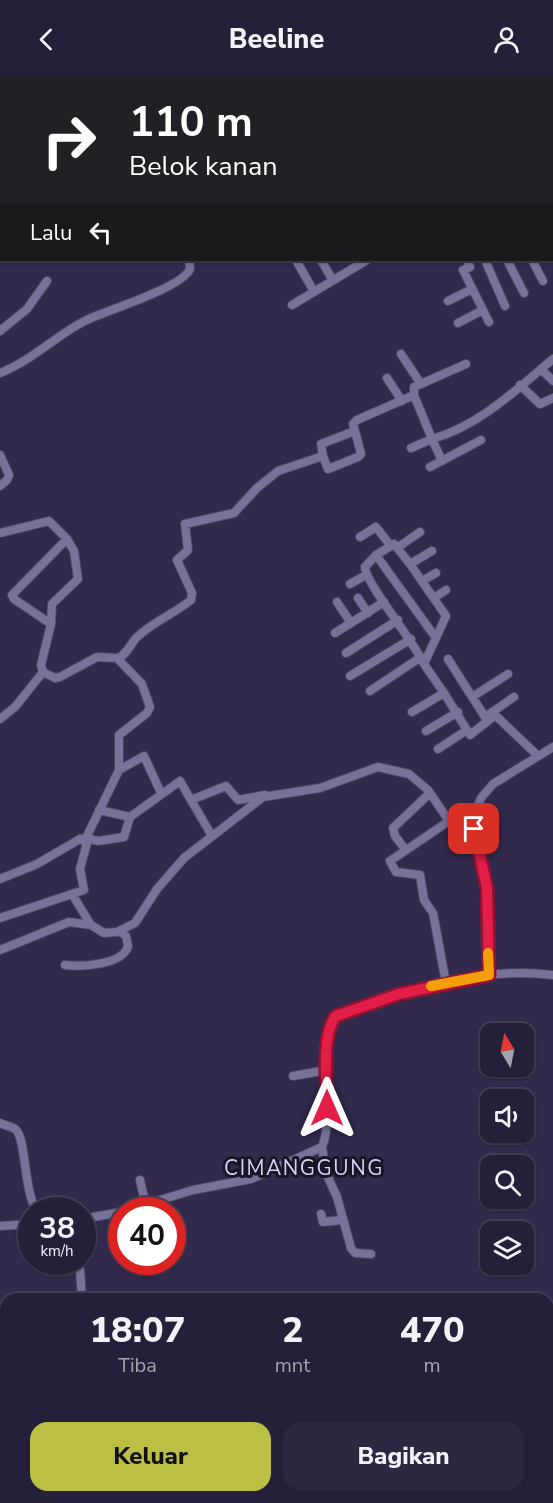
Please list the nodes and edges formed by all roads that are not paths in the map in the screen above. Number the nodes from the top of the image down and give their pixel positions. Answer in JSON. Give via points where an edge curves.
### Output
{"nodes":[{"id":1,"x":189,"y":261,"type":"edge"},
{"id":2,"x":297,"y":261,"type":"edge"},
{"id":3,"x":322,"y":261,"type":"edge"},
{"id":4,"x":486,"y":261,"type":"edge"},
{"id":5,"x":508,"y":261,"type":"edge"},
{"id":6,"x":533,"y":261,"type":"edge"},
{"id":7,"x":468,"y":263,"type":"edge"},
{"id":8,"x":348,"y":264,"type":"edge"},
{"id":9,"x":332,"y":279,"type":"junction"},
{"id":10,"x":47,"y":281,"type":"dead end"},
{"id":11,"x":543,"y":281,"type":"dead end"},
{"id":12,"x":472,"y":289,"type":"junction"},
{"id":13,"x":313,"y":290,"type":"junction"},
{"id":14,"x":524,"y":293,"type":"dead end"},
{"id":15,"x":448,"y":301,"type":"dead end"},
{"id":16,"x":292,"y":305,"type":"dead end"},
{"id":17,"x":505,"y":306,"type":"dead end"},
{"id":18,"x":483,"y":310,"type":"junction"},
{"id":19,"x":489,"y":322,"type":"dead end"},
{"id":20,"x":458,"y":323,"type":"dead end"},
{"id":21,"x":0,"y":331,"type":"edge"},
{"id":22,"x":401,"y":354,"type":"dead end"},
{"id":23,"x":553,"y":359,"type":"edge"},
{"id":24,"x":466,"y":364,"type":"dead end"},
{"id":25,"x":541,"y":369,"type":"junction"},
{"id":26,"x":0,"y":373,"type":"edge"},
{"id":27,"x":387,"y":378,"type":"dead end"},
{"id":28,"x":553,"y":381,"type":"edge"},
{"id":29,"x":421,"y":384,"type":"junction"},
{"id":30,"x":520,"y":385,"type":"junction"},
{"id":31,"x":414,"y":395,"type":"junction"},
{"id":32,"x":553,"y":398,"type":"edge"},
{"id":33,"x":402,"y":401,"type":"junction"},
{"id":34,"x":355,"y":431,"type":"junction"},
{"id":35,"x":432,"y":439,"type":"junction"},
{"id":36,"x":481,"y":440,"type":"dead end"},
{"id":37,"x":411,"y":448,"type":"dead end"},
{"id":38,"x":0,"y":455,"type":"edge"},
{"id":39,"x":323,"y":456,"type":"junction"},
{"id":40,"x":442,"y":461,"type":"junction"},
{"id":41,"x":430,"y":467,"type":"dead end"},
{"id":42,"x":0,"y":486,"type":"edge"},
{"id":43,"x":420,"y":532,"type":"dead end"},
{"id":44,"x":0,"y":533,"type":"edge"},
{"id":45,"x":360,"y":537,"type":"dead end"},
{"id":46,"x":67,"y":540,"type":"junction"},
{"id":47,"x":394,"y":546,"type":"junction"},
{"id":48,"x":432,"y":551,"type":"dead end"},
{"id":49,"x":376,"y":555,"type":"junction"},
{"id":50,"x":410,"y":564,"type":"junction"},
{"id":51,"x":436,"y":573,"type":"dead end"},
{"id":52,"x":366,"y":575,"type":"junction"},
{"id":53,"x":422,"y":581,"type":"junction"},
{"id":54,"x":350,"y":584,"type":"dead end"},
{"id":55,"x":446,"y":590,"type":"dead end"},
{"id":56,"x":358,"y":598,"type":"dead end"},
{"id":57,"x":434,"y":598,"type":"junction"},
{"id":58,"x":337,"y":602,"type":"dead end"},
{"id":59,"x":384,"y":602,"type":"junction"},
{"id":60,"x":368,"y":613,"type":"junction"},
{"id":61,"x":398,"y":620,"type":"junction"},
{"id":62,"x":351,"y":623,"type":"junction"},
{"id":63,"x":51,"y":624,"type":"junction"},
{"id":64,"x":334,"y":633,"type":"dead end"},
{"id":65,"x":436,"y":638,"type":"junction"},
{"id":66,"x":411,"y":639,"type":"junction"},
{"id":67,"x":346,"y":653,"type":"dead end"},
{"id":68,"x":117,"y":658,"type":"junction"},
{"id":69,"x":448,"y":659,"type":"dead end"},
{"id":70,"x":423,"y":660,"type":"junction"},
{"id":71,"x":43,"y":672,"type":"junction"},
{"id":72,"x":508,"y":674,"type":"dead end"},
{"id":73,"x":350,"y":676,"type":"dead end"},
{"id":74,"x":370,"y":692,"type":"dead end"},
{"id":75,"x":444,"y":693,"type":"junction"},
{"id":76,"x":472,"y":697,"type":"junction"},
{"id":77,"x":514,"y":697,"type":"dead end"},
{"id":78,"x":412,"y":712,"type":"dead end"},
{"id":79,"x":458,"y":712,"type":"junction"},
{"id":80,"x":494,"y":713,"type":"junction"},
{"id":81,"x":0,"y":718,"type":"edge"},
{"id":82,"x":468,"y":730,"type":"junction"},
{"id":83,"x":426,"y":731,"type":"dead end"},
{"id":84,"x":553,"y":747,"type":"edge"},
{"id":85,"x":438,"y":749,"type":"dead end"},
{"id":86,"x":538,"y":756,"type":"junction"},
{"id":87,"x":118,"y":770,"type":"junction"},
{"id":88,"x":430,"y":793,"type":"junction"},
{"id":89,"x":161,"y":794,"type":"junction"},
{"id":90,"x":269,"y":795,"type":"junction"},
{"id":91,"x":191,"y":800,"type":"junction"},
{"id":92,"x":99,"y":810,"type":"junction"},
{"id":93,"x":130,"y":817,"type":"junction"},
{"id":94,"x":449,"y":821,"type":"junction"},
{"id":95,"x":474,"y":829,"type":"junction"},
{"id":96,"x":212,"y":836,"type":"junction"},
{"id":97,"x":83,"y":838,"type":"junction"},
{"id":98,"x":405,"y":849,"type":"junction"},
{"id":99,"x":0,"y":879,"type":"edge"},
{"id":100,"x":72,"y":894,"type":"junction"},
{"id":101,"x":0,"y":918,"type":"edge"},
{"id":102,"x":91,"y":925,"type":"junction"},
{"id":103,"x":119,"y":931,"type":"junction"},
{"id":104,"x":0,"y":951,"type":"edge"},
{"id":105,"x":65,"y":965,"type":"dead end"},
{"id":106,"x":489,"y":975,"type":"junction"},
{"id":107,"x":553,"y":975,"type":"edge"},
{"id":108,"x":446,"y":983,"type":"junction"},
{"id":109,"x":327,"y":1070,"type":"junction"},
{"id":110,"x":293,"y":1076,"type":"dead end"},
{"id":111,"x":0,"y":1123,"type":"edge"},
{"id":112,"x":322,"y":1147,"type":"junction"},
{"id":113,"x":140,"y":1180,"type":"dead end"},
{"id":114,"x":31,"y":1197,"type":"edge"},
{"id":115,"x":144,"y":1197,"type":"edge"},
{"id":116,"x":172,"y":1197,"type":"edge"},
{"id":117,"x":321,"y":1214,"type":"dead end"},
{"id":118,"x":342,"y":1220,"type":"junction"},
{"id":119,"x":18,"y":1225,"type":"edge"},
{"id":120,"x":0,"y":1226,"type":"edge"},
{"id":121,"x":371,"y":1254,"type":"dead end"},
{"id":122,"x":80,"y":1275,"type":"edge"},
{"id":123,"x":82,"y":1293,"type":"edge"}],
"edges":[{"from":1,"to":26,"type":"street","via":[[190,269],[184,278],[92,318]]},
{"from":2,"to":13,"type":"street"},
{"from":3,"to":9,"type":"street"},
{"from":4,"to":17,"type":"street"},
{"from":5,"to":14,"type":"street"},
{"from":6,"to":11,"type":"street"},
{"from":7,"to":12,"type":"street","via":[[464,270]]},
{"from":8,"to":9,"type":"street"},
{"from":9,"to":13,"type":"street"},
{"from":10,"to":21,"type":"street","via":[[27,309]]},
{"from":12,"to":15,"type":"street"},
{"from":12,"to":18,"type":"street"},
{"from":13,"to":16,"type":"street"},
{"from":18,"to":19,"type":"street"},
{"from":18,"to":20,"type":"street"},
{"from":22,"to":29,"type":"street"},
{"from":23,"to":25,"type":"street"},
{"from":24,"to":29,"type":"street"},
{"from":25,"to":28,"type":"street"},
{"from":25,"to":30,"type":"street"},
{"from":27,"to":33,"type":"street"},
{"from":29,"to":31,"type":"street","via":[[414,387]]},
{"from":30,"to":32,"type":"street","via":[[540,404]]},
{"from":30,"to":35,"type":"street","via":[[493,409],[452,433]]},
{"from":31,"to":33,"type":"street"},
{"from":31,"to":35,"type":"street"},
{"from":33,"to":34,"type":"street","via":[[357,420],[353,424]]},
{"from":34,"to":39,"type":"street","via":[[321,444]]},
{"from":34,"to":39,"type":"street","via":[[361,454],[358,457],[328,469]]},
{"from":35,"to":37,"type":"street"},
{"from":35,"to":40,"type":"street"},
{"from":36,"to":40,"type":"street"},
{"from":38,"to":42,"type":"street","via":[[9,475]]},
{"from":39,"to":68,"type":"street","via":[[279,471],[228,516],[185,524],[188,550],[177,560],[192,593],[191,600],[161,618]]},
{"from":40,"to":41,"type":"street"},
{"from":43,"to":47,"type":"street"},
{"from":44,"to":46,"type":"street","via":[[49,520]]},
{"from":45,"to":47,"type":"street","via":[[376,526]]},
{"from":46,"to":63,"type":"street","via":[[75,551],[78,580],[54,601]]},
{"from":46,"to":63,"type":"street","via":[[12,595]]},
{"from":47,"to":49,"type":"street"},
{"from":47,"to":50,"type":"street"},
{"from":48,"to":50,"type":"street"},
{"from":49,"to":52,"type":"street","via":[[367,562]]},
{"from":49,"to":65,"type":"street"},
{"from":50,"to":53,"type":"street"},
{"from":51,"to":53,"type":"street"},
{"from":52,"to":54,"type":"street"},
{"from":52,"to":59,"type":"street"},
{"from":53,"to":57,"type":"street"},
{"from":55,"to":57,"type":"street"},
{"from":56,"to":60,"type":"street"},
{"from":57,"to":65,"type":"street","via":[[446,616]]},
{"from":58,"to":62,"type":"street"},
{"from":59,"to":60,"type":"street"},
{"from":59,"to":61,"type":"street"},
{"from":60,"to":62,"type":"street"},
{"from":61,"to":66,"type":"street"},
{"from":61,"to":67,"type":"street"},
{"from":62,"to":64,"type":"street"},
{"from":63,"to":71,"type":"street"},
{"from":65,"to":70,"type":"street"},
{"from":66,"to":70,"type":"street"},
{"from":66,"to":73,"type":"street"},
{"from":68,"to":71,"type":"street","via":[[97,657],[55,678]]},
{"from":68,"to":87,"type":"street","via":[[142,684],[150,705],[147,713],[119,735]]},
{"from":69,"to":76,"type":"street"},
{"from":70,"to":74,"type":"street"},
{"from":70,"to":75,"type":"street"},
{"from":71,"to":81,"type":"street","via":[[15,707]]},
{"from":72,"to":76,"type":"street"},
{"from":75,"to":78,"type":"street"},
{"from":75,"to":79,"type":"street"},
{"from":76,"to":80,"type":"street","via":[[485,717]]},
{"from":77,"to":80,"type":"street"},
{"from":79,"to":82,"type":"street"},
{"from":79,"to":83,"type":"street"},
{"from":80,"to":82,"type":"street","via":[[470,735]]},
{"from":80,"to":86,"type":"street"},
{"from":82,"to":85,"type":"street"},
{"from":84,"to":86,"type":"street"},
{"from":86,"to":95,"type":"street","via":[[486,791],[474,816]]},
{"from":87,"to":89,"type":"street","via":[[144,756]]},
{"from":87,"to":92,"type":"street"},
{"from":88,"to":90,"type":"street","via":[[409,774],[378,767],[320,788]]},
{"from":88,"to":94,"type":"street"},
{"from":88,"to":98,"type":"street","via":[[393,828]]},
{"from":89,"to":91,"type":"street","via":[[180,781]]},
{"from":89,"to":93,"type":"street"},
{"from":90,"to":91,"type":"street","via":[[238,800],[226,786]]},
{"from":90,"to":96,"type":"street"},
{"from":91,"to":96,"type":"street"},
{"from":92,"to":93,"type":"street"},
{"from":92,"to":97,"type":"street"},
{"from":93,"to":97,"type":"street","via":[[124,837],[98,841]]},
{"from":94,"to":95,"type":"street"},
{"from":94,"to":98,"type":"street"},
{"from":95,"to":106,"type":"street","via":[[487,888]]},
{"from":96,"to":103,"type":"street","via":[[167,876],[135,923]]},
{"from":97,"to":99,"type":"street"},
{"from":97,"to":100,"type":"street","via":[[87,843],[80,869],[84,890]]},
{"from":98,"to":108,"type":"street","via":[[390,862],[396,872],[420,875],[424,900],[433,913]]},
{"from":100,"to":101,"type":"street"},
{"from":100,"to":102,"type":"street"},
{"from":102,"to":103,"type":"street","via":[[109,934]]},
{"from":102,"to":104,"type":"street","via":[[69,922]]},
{"from":103,"to":105,"type":"street","via":[[126,936],[128,946],[122,955],[88,966]]},
{"from":106,"to":107,"type":"street"},
{"from":106,"to":108,"type":"street"},
{"from":108,"to":109,"type":"street","via":[[336,1016],[327,1045]]},
{"from":109,"to":110,"type":"street"},
{"from":109,"to":112,"type":"street"},
{"from":111,"to":114,"type":"street","via":[[14,1128],[19,1135]]},
{"from":112,"to":116,"type":"street","via":[[255,1178]]},
{"from":112,"to":118,"type":"street","via":[[326,1173]]},
{"from":113,"to":115,"type":"street"},
{"from":117,"to":118,"type":"street","via":[[323,1222]]},
{"from":118,"to":121,"type":"street","via":[[352,1251]]},
{"from":119,"to":120,"type":"street"},
{"from":122,"to":123,"type":"street"}]}
